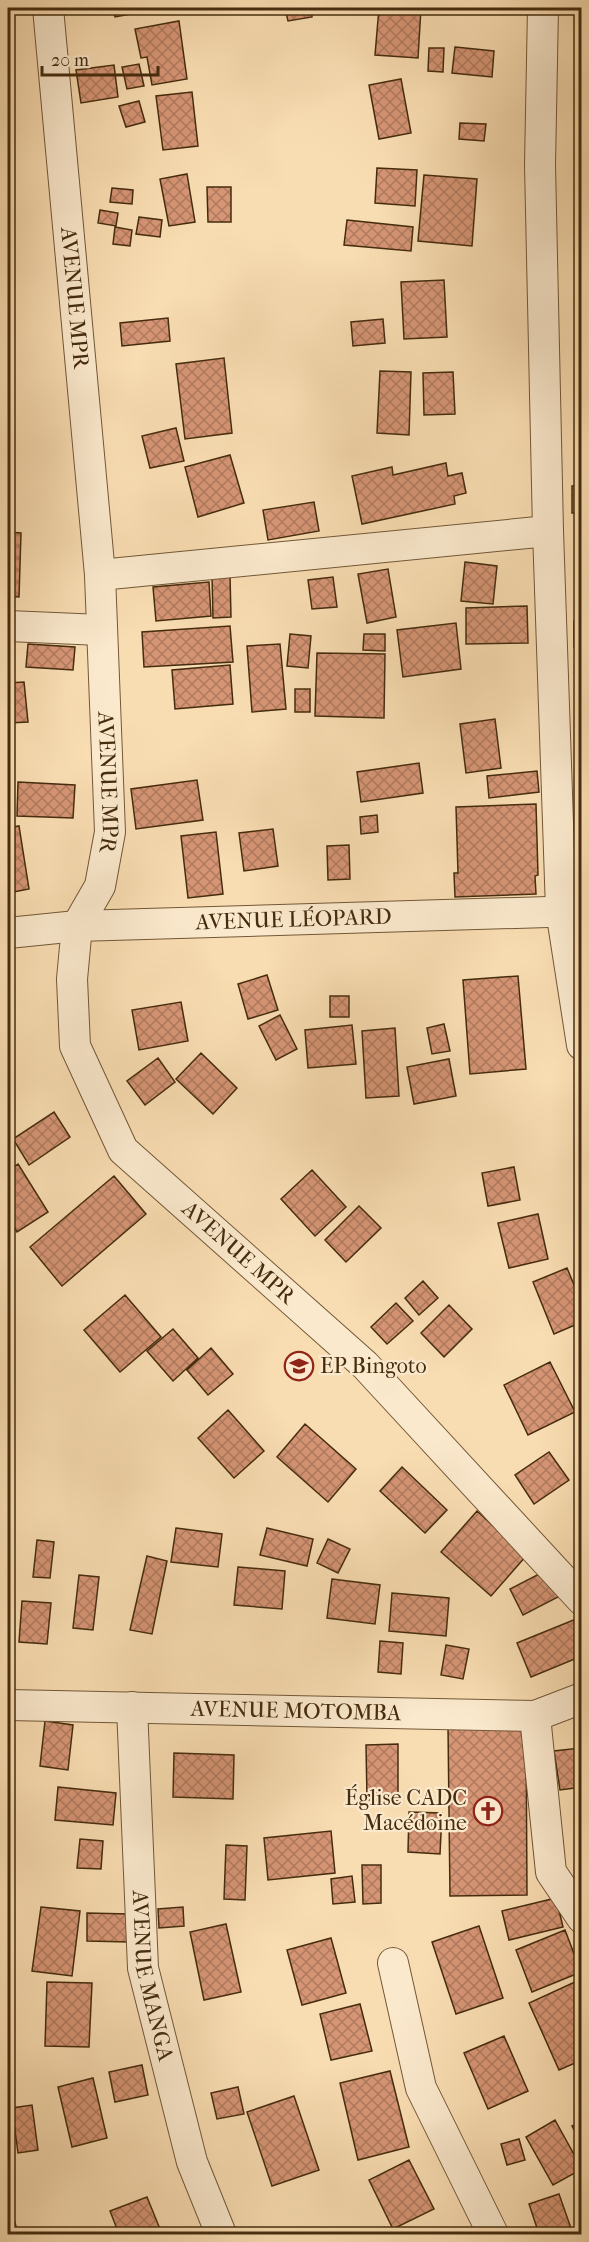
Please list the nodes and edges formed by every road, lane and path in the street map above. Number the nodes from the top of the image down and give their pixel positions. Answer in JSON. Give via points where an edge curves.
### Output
{"nodes":[{"id":1,"x":48,"y":8,"type":"edge"},
{"id":2,"x":543,"y":8,"type":"edge"},
{"id":3,"x":548,"y":531,"type":"junction"},
{"id":4,"x":100,"y":575,"type":"junction"},
{"id":5,"x":8,"y":626,"type":"edge"},
{"id":6,"x":100,"y":630,"type":"junction"},
{"id":7,"x":571,"y":911,"type":"edge"},
{"id":8,"x":77,"y":926,"type":"junction"},
{"id":9,"x":8,"y":933,"type":"edge"},
{"id":10,"x":582,"y":1045,"type":"edge"},
{"id":11,"x":582,"y":1600,"type":"edge"},
{"id":12,"x":582,"y":1698,"type":"edge"},
{"id":13,"x":8,"y":1705,"type":"edge"},
{"id":14,"x":132,"y":1707,"type":"junction"},
{"id":15,"x":535,"y":1716,"type":"junction"},
{"id":16,"x":582,"y":1918,"type":"edge"},
{"id":17,"x":393,"y":1964,"type":"dead end"},
{"id":18,"x":221,"y":2235,"type":"edge"},
{"id":19,"x":493,"y":2235,"type":"edge"}],
"edges":[{"from":1,"to":4,"type":"street","name":"AVENUE MPR"},
{"from":2,"to":3,"type":"street","via":[[540,165]]},
{"from":3,"to":4,"type":"street"},
{"from":3,"to":7,"type":"street"},
{"from":4,"to":6,"type":"street","name":"AVENUE MPR"},
{"from":5,"to":6,"type":"street"},
{"from":6,"to":8,"type":"street","name":"AVENUE MPR","via":[[110,832],[100,886]]},
{"from":7,"to":8,"type":"street","name":"AVENUE LÉOPARD"},
{"from":7,"to":10,"type":"street"},
{"from":8,"to":9,"type":"street","name":"AVENUE LÉOPARD"},
{"from":8,"to":11,"type":"street","name":"AVENUE MPR","via":[[72,980],[75,1046],[123,1150],[365,1365]]},
{"from":12,"to":15,"type":"street","name":"AVENUE MOTOMBA"},
{"from":13,"to":14,"type":"street","name":"AVENUE MOTOMBA"},
{"from":14,"to":15,"type":"street","name":"AVENUE MOTOMBA"},
{"from":14,"to":18,"type":"street","name":"AVENUE MANGA","via":[[143,1968],[192,2162]]},
{"from":15,"to":16,"type":"street","via":[[551,1872]]},
{"from":17,"to":19,"type":"street","via":[[421,2088]]}]}
